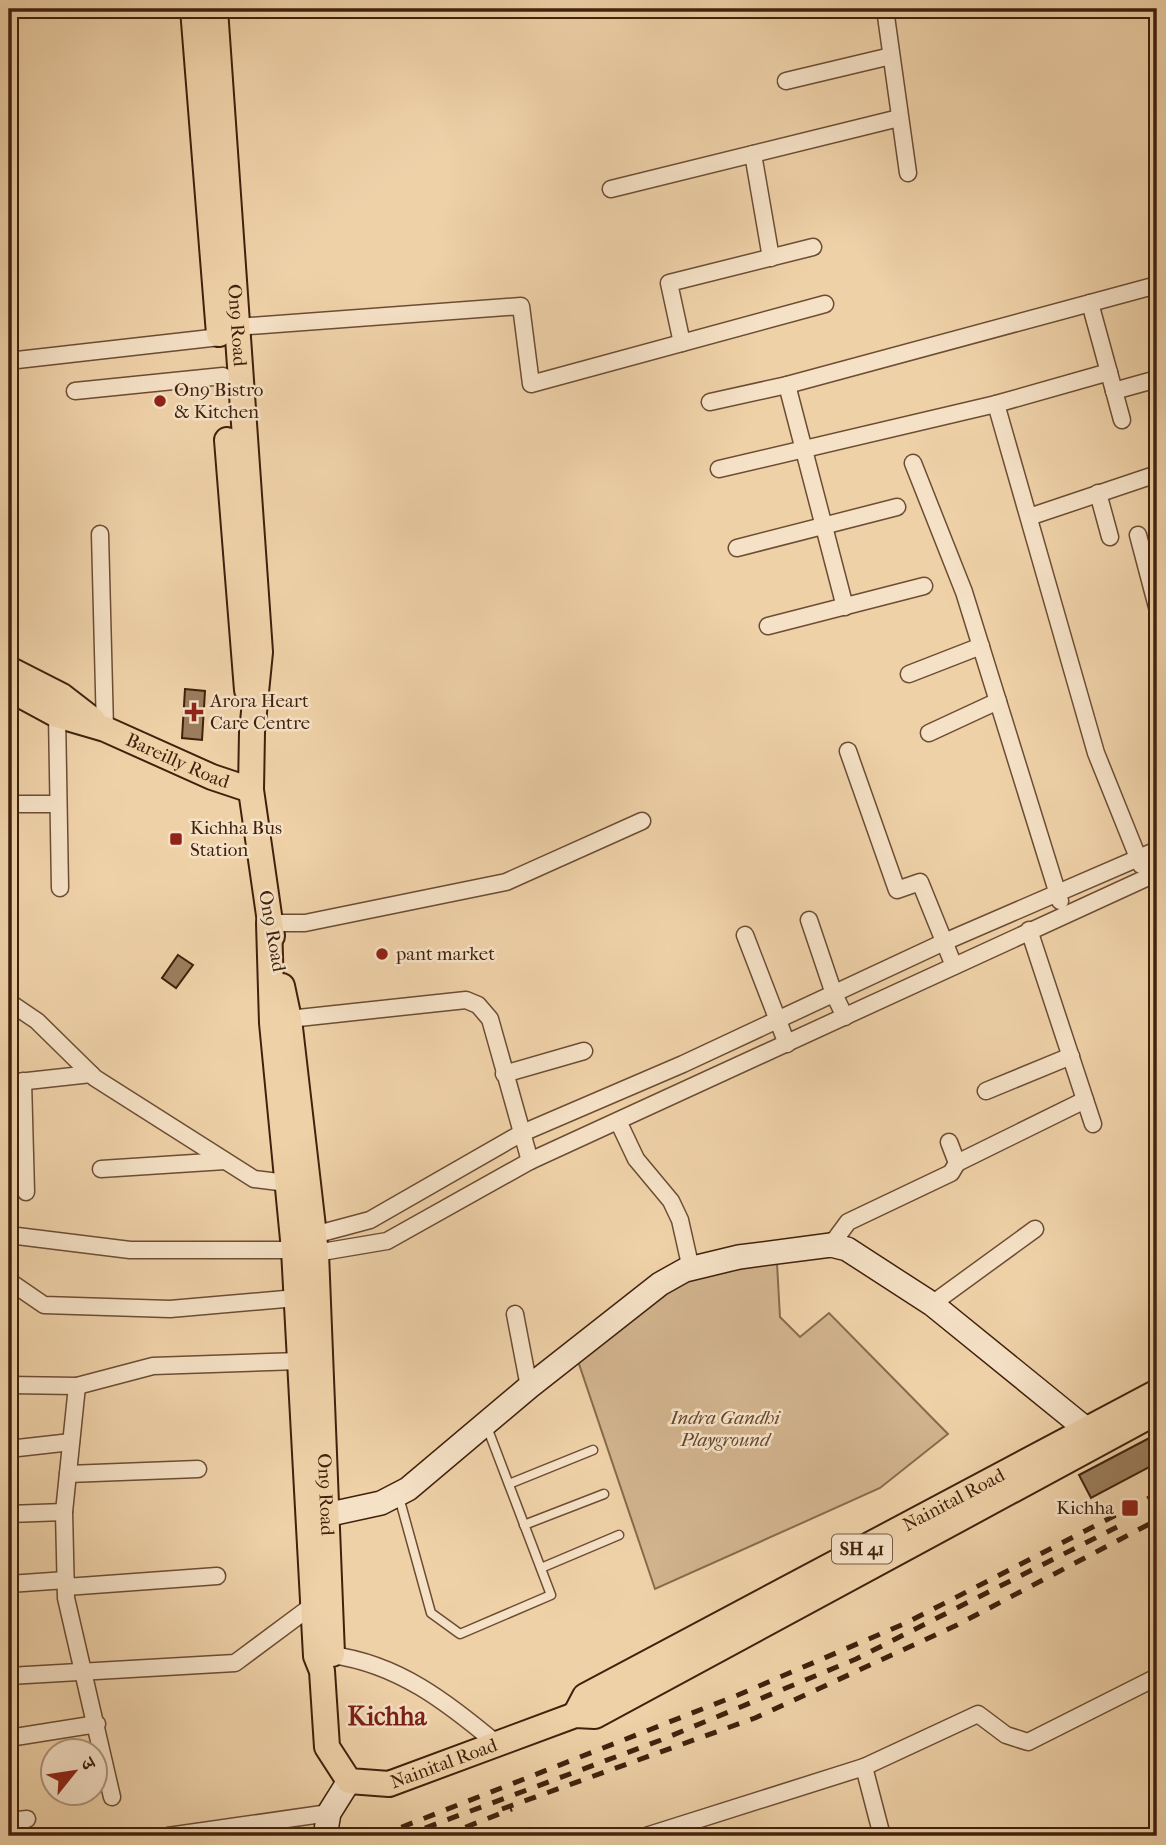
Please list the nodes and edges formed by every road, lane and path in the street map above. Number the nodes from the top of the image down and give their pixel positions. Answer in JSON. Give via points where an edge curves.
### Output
{"nodes":[{"id":1,"x":193,"y":9,"type":"edge"},
{"id":2,"x":215,"y":9,"type":"edge"},
{"id":3,"x":885,"y":9,"type":"edge"},
{"id":4,"x":891,"y":55,"type":"junction"},
{"id":5,"x":786,"y":81,"type":"dead end"},
{"id":6,"x":899,"y":118,"type":"junction"},
{"id":7,"x":753,"y":154,"type":"junction"},
{"id":8,"x":908,"y":173,"type":"dead end"},
{"id":9,"x":611,"y":189,"type":"dead end"},
{"id":10,"x":813,"y":247,"type":"dead end"},
{"id":11,"x":771,"y":258,"type":"junction"},
{"id":12,"x":1157,"y":285,"type":"edge"},
{"id":13,"x":1090,"y":303,"type":"junction"},
{"id":14,"x":825,"y":304,"type":"dead end"},
{"id":15,"x":228,"y":332,"type":"junction"},
{"id":16,"x":682,"y":343,"type":"junction"},
{"id":17,"x":17,"y":360,"type":"dead end"},
{"id":18,"x":1109,"y":372,"type":"junction"},
{"id":19,"x":223,"y":376,"type":"junction"},
{"id":20,"x":1157,"y":379,"type":"edge"},
{"id":21,"x":787,"y":385,"type":"junction"},
{"id":22,"x":75,"y":391,"type":"dead end"},
{"id":23,"x":1114,"y":391,"type":"junction"},
{"id":24,"x":710,"y":402,"type":"dead end"},
{"id":25,"x":996,"y":404,"type":"junction"},
{"id":26,"x":1122,"y":420,"type":"dead end"},
{"id":27,"x":804,"y":450,"type":"junction"},
{"id":28,"x":913,"y":463,"type":"dead end"},
{"id":29,"x":719,"y":469,"type":"dead end"},
{"id":30,"x":1157,"y":474,"type":"edge"},
{"id":31,"x":1098,"y":493,"type":"junction"},
{"id":32,"x":898,"y":507,"type":"dead end"},
{"id":33,"x":1028,"y":517,"type":"junction"},
{"id":34,"x":824,"y":526,"type":"junction"},
{"id":35,"x":100,"y":534,"type":"dead end"},
{"id":36,"x":1138,"y":535,"type":"dead end"},
{"id":37,"x":1110,"y":537,"type":"dead end"},
{"id":38,"x":737,"y":548,"type":"dead end"},
{"id":39,"x":924,"y":586,"type":"dead end"},
{"id":40,"x":845,"y":607,"type":"junction"},
{"id":41,"x":1157,"y":607,"type":"edge"},
{"id":42,"x":768,"y":626,"type":"dead end"},
{"id":43,"x":981,"y":646,"type":"junction"},
{"id":44,"x":9,"y":669,"type":"edge"},
{"id":45,"x":909,"y":674,"type":"dead end"},
{"id":46,"x":9,"y":689,"type":"edge"},
{"id":47,"x":998,"y":701,"type":"junction"},
{"id":48,"x":57,"y":715,"type":"junction"},
{"id":49,"x":105,"y":729,"type":"junction"},
{"id":50,"x":252,"y":733,"type":"junction"},
{"id":51,"x":929,"y":733,"type":"dead end"},
{"id":52,"x":848,"y":751,"type":"dead end"},
{"id":53,"x":251,"y":790,"type":"junction"},
{"id":54,"x":9,"y":804,"type":"edge"},
{"id":55,"x":58,"y":804,"type":"junction"},
{"id":56,"x":642,"y":821,"type":"dead end"},
{"id":57,"x":1157,"y":850,"type":"edge"},
{"id":58,"x":1138,"y":858,"type":"junction"},
{"id":59,"x":1152,"y":875,"type":"edge"},
{"id":60,"x":60,"y":888,"type":"dead end"},
{"id":61,"x":1057,"y":893,"type":"junction"},
{"id":62,"x":1065,"y":913,"type":"junction"},
{"id":63,"x":809,"y":920,"type":"dead end"},
{"id":64,"x":269,"y":923,"type":"junction"},
{"id":65,"x":1029,"y":930,"type":"junction"},
{"id":66,"x":746,"y":935,"type":"dead end"},
{"id":67,"x":942,"y":943,"type":"junction"},
{"id":68,"x":954,"y":966,"type":"junction"},
{"id":69,"x":834,"y":994,"type":"junction"},
{"id":70,"x":9,"y":1002,"type":"edge"},
{"id":71,"x":845,"y":1017,"type":"junction"},
{"id":72,"x":289,"y":1019,"type":"junction"},
{"id":73,"x":776,"y":1021,"type":"junction"},
{"id":74,"x":787,"y":1044,"type":"junction"},
{"id":75,"x":584,"y":1051,"type":"dead end"},
{"id":76,"x":1070,"y":1056,"type":"junction"},
{"id":77,"x":91,"y":1074,"type":"junction"},
{"id":78,"x":504,"y":1074,"type":"junction"},
{"id":79,"x":16,"y":1082,"type":"edge"},
{"id":80,"x":986,"y":1091,"type":"dead end"},
{"id":81,"x":1085,"y":1100,"type":"junction"},
{"id":82,"x":618,"y":1121,"type":"junction"},
{"id":83,"x":1093,"y":1124,"type":"dead end"},
{"id":84,"x":520,"y":1134,"type":"junction"},
{"id":85,"x":949,"y":1142,"type":"dead end"},
{"id":86,"x":225,"y":1161,"type":"junction"},
{"id":87,"x":530,"y":1161,"type":"junction"},
{"id":88,"x":957,"y":1163,"type":"junction"},
{"id":89,"x":101,"y":1168,"type":"dead end"},
{"id":90,"x":287,"y":1183,"type":"junction"},
{"id":91,"x":26,"y":1192,"type":"dead end"},
{"id":92,"x":1035,"y":1229,"type":"dead end"},
{"id":93,"x":9,"y":1235,"type":"edge"},
{"id":94,"x":831,"y":1245,"type":"junction"},
{"id":95,"x":308,"y":1246,"type":"junction"},
{"id":96,"x":691,"y":1269,"type":"junction"},
{"id":97,"x":9,"y":1281,"type":"edge"},
{"id":98,"x":296,"y":1298,"type":"junction"},
{"id":99,"x":932,"y":1304,"type":"junction"},
{"id":100,"x":515,"y":1314,"type":"dead end"},
{"id":101,"x":299,"y":1361,"type":"junction"},
{"id":102,"x":9,"y":1385,"type":"edge"},
{"id":103,"x":77,"y":1386,"type":"junction"},
{"id":104,"x":529,"y":1387,"type":"junction"},
{"id":105,"x":1157,"y":1392,"type":"edge"},
{"id":106,"x":1157,"y":1412,"type":"edge"},
{"id":107,"x":486,"y":1424,"type":"junction"},
{"id":108,"x":1086,"y":1429,"type":"junction"},
{"id":109,"x":71,"y":1442,"type":"junction"},
{"id":110,"x":9,"y":1449,"type":"edge"},
{"id":111,"x":593,"y":1450,"type":"dead end"},
{"id":112,"x":198,"y":1469,"type":"dead end"},
{"id":113,"x":68,"y":1474,"type":"junction"},
{"id":114,"x":509,"y":1484,"type":"junction"},
{"id":115,"x":398,"y":1494,"type":"junction"},
{"id":116,"x":604,"y":1494,"type":"dead end"},
{"id":117,"x":64,"y":1512,"type":"junction"},
{"id":118,"x":9,"y":1514,"type":"edge"},
{"id":119,"x":326,"y":1515,"type":"junction"},
{"id":120,"x":524,"y":1525,"type":"junction"},
{"id":121,"x":619,"y":1535,"type":"dead end"},
{"id":122,"x":541,"y":1568,"type":"junction"},
{"id":123,"x":217,"y":1576,"type":"dead end"},
{"id":124,"x":9,"y":1584,"type":"edge"},
{"id":125,"x":66,"y":1584,"type":"junction"},
{"id":126,"x":313,"y":1605,"type":"junction"},
{"id":127,"x":327,"y":1663,"type":"junction"},
{"id":128,"x":83,"y":1671,"type":"junction"},
{"id":129,"x":9,"y":1676,"type":"edge"},
{"id":130,"x":1157,"y":1676,"type":"edge"},
{"id":131,"x":575,"y":1715,"type":"junction"},
{"id":132,"x":97,"y":1724,"type":"junction"},
{"id":133,"x":9,"y":1738,"type":"edge"},
{"id":134,"x":497,"y":1744,"type":"junction"},
{"id":135,"x":864,"y":1767,"type":"junction"},
{"id":136,"x":349,"y":1781,"type":"junction"},
{"id":137,"x":112,"y":1797,"type":"dead end"},
{"id":138,"x":27,"y":1819,"type":"dead end"},
{"id":139,"x":9,"y":1821,"type":"edge"},
{"id":140,"x":327,"y":1825,"type":"edge"},
{"id":141,"x":688,"y":1830,"type":"edge"},
{"id":142,"x":168,"y":1836,"type":"edge"},
{"id":143,"x":650,"y":1836,"type":"edge"},
{"id":144,"x":882,"y":1836,"type":"edge"}],
"edges":[{"from":1,"to":15,"type":"main road"},
{"from":2,"to":15,"type":"main road","name":"On9 Road"},
{"from":3,"to":4,"type":"street"},
{"from":4,"to":5,"type":"street"},
{"from":4,"to":6,"type":"street"},
{"from":6,"to":7,"type":"street"},
{"from":6,"to":8,"type":"street"},
{"from":7,"to":9,"type":"street"},
{"from":7,"to":11,"type":"street"},
{"from":10,"to":11,"type":"street"},
{"from":11,"to":16,"type":"street","via":[[669,283]]},
{"from":12,"to":13,"type":"street"},
{"from":13,"to":18,"type":"street"},
{"from":13,"to":21,"type":"street"},
{"from":14,"to":16,"type":"street"},
{"from":15,"to":16,"type":"street","via":[[521,306],[531,384]]},
{"from":15,"to":17,"type":"street"},
{"from":15,"to":19,"type":"main road"},
{"from":15,"to":50,"type":"main road","name":"On9 Road","via":[[260,652]]},
{"from":18,"to":23,"type":"street"},
{"from":18,"to":25,"type":"street"},
{"from":19,"to":22,"type":"street"},
{"from":19,"to":50,"type":"main road"},
{"from":20,"to":23,"type":"street"},
{"from":21,"to":24,"type":"street"},
{"from":21,"to":27,"type":"street"},
{"from":23,"to":26,"type":"street"},
{"from":25,"to":27,"type":"street"},
{"from":25,"to":33,"type":"street"},
{"from":27,"to":29,"type":"street"},
{"from":27,"to":34,"type":"street"},
{"from":28,"to":43,"type":"street"},
{"from":30,"to":31,"type":"street"},
{"from":31,"to":33,"type":"street"},
{"from":31,"to":37,"type":"street"},
{"from":32,"to":34,"type":"street"},
{"from":33,"to":58,"type":"street","via":[[1096,753]]},
{"from":34,"to":38,"type":"street"},
{"from":34,"to":40,"type":"street"},
{"from":35,"to":49,"type":"street"},
{"from":36,"to":41,"type":"street"},
{"from":39,"to":40,"type":"street"},
{"from":40,"to":42,"type":"street"},
{"from":43,"to":45,"type":"street"},
{"from":43,"to":47,"type":"street"},
{"from":44,"to":49,"type":"main road","name":"Bareilly Road","via":[[62,696]]},
{"from":46,"to":48,"type":"main road","name":"Bareilly Road"},
{"from":47,"to":51,"type":"street"},
{"from":47,"to":61,"type":"street"},
{"from":48,"to":49,"type":"main road","name":"Bareilly Road"},
{"from":48,"to":55,"type":"street"},
{"from":49,"to":53,"type":"main road","name":"Bareilly Road","via":[[212,778]]},
{"from":50,"to":53,"type":"main road","name":"On9 Road"},
{"from":52,"to":67,"type":"street","via":[[897,890],[920,882]]},
{"from":53,"to":64,"type":"main road","name":"On9 Road"},
{"from":54,"to":55,"type":"street"},
{"from":55,"to":60,"type":"street"},
{"from":56,"to":64,"type":"street","via":[[506,882],[305,923]]},
{"from":57,"to":58,"type":"street"},
{"from":58,"to":59,"type":"street"},
{"from":58,"to":61,"type":"street"},
{"from":59,"to":62,"type":"street"},
{"from":61,"to":62,"type":"street"},
{"from":61,"to":67,"type":"street"},
{"from":62,"to":65,"type":"street"},
{"from":63,"to":69,"type":"street"},
{"from":64,"to":72,"type":"main road","name":"On9 Road"},
{"from":64,"to":90,"type":"main road","via":[[272,1023]]},
{"from":65,"to":68,"type":"street"},
{"from":65,"to":76,"type":"street"},
{"from":66,"to":73,"type":"street"},
{"from":67,"to":68,"type":"street"},
{"from":67,"to":69,"type":"street"},
{"from":68,"to":71,"type":"street"},
{"from":69,"to":71,"type":"street"},
{"from":69,"to":73,"type":"street"},
{"from":70,"to":77,"type":"street","via":[[37,1021]]},
{"from":71,"to":74,"type":"street"},
{"from":72,"to":78,"type":"street","via":[[466,1000],[478,1005],[490,1019]]},
{"from":72,"to":95,"type":"main road","name":"On9 Road"},
{"from":73,"to":74,"type":"street"},
{"from":73,"to":84,"type":"street"},
{"from":74,"to":82,"type":"street"},
{"from":75,"to":78,"type":"street"},
{"from":76,"to":80,"type":"street"},
{"from":76,"to":81,"type":"street"},
{"from":77,"to":79,"type":"street"},
{"from":77,"to":86,"type":"street"},
{"from":78,"to":84,"type":"street"},
{"from":79,"to":91,"type":"street"},
{"from":81,"to":83,"type":"street"},
{"from":81,"to":88,"type":"street"},
{"from":82,"to":87,"type":"street"},
{"from":82,"to":96,"type":"street","via":[[636,1159],[671,1201]]},
{"from":84,"to":87,"type":"street"},
{"from":84,"to":95,"type":"street","via":[[370,1220]]},
{"from":85,"to":88,"type":"street"},
{"from":86,"to":89,"type":"street"},
{"from":86,"to":90,"type":"street","via":[[254,1179]]},
{"from":87,"to":95,"type":"street","via":[[387,1241]]},
{"from":88,"to":94,"type":"street","via":[[951,1173],[848,1222]]},
{"from":90,"to":95,"type":"main road"},
{"from":92,"to":99,"type":"street"},
{"from":93,"to":95,"type":"street","via":[[130,1250]]},
{"from":94,"to":96,"type":"street","via":[[739,1257]]},
{"from":94,"to":99,"type":"street","via":[[847,1249]]},
{"from":95,"to":98,"type":"main road"},
{"from":95,"to":119,"type":"main road","name":"On9 Road"},
{"from":96,"to":104,"type":"street","via":[[660,1284]]},
{"from":97,"to":98,"type":"street","via":[[44,1305],[170,1309]]},
{"from":98,"to":101,"type":"main road"},
{"from":99,"to":108,"type":"street"},
{"from":100,"to":104,"type":"street"},
{"from":101,"to":103,"type":"street","via":[[153,1366]]},
{"from":101,"to":126,"type":"main road"},
{"from":102,"to":103,"type":"street"},
{"from":103,"to":109,"type":"street"},
{"from":104,"to":107,"type":"street"},
{"from":105,"to":108,"type":"main road","name":"Nainital Road","number":"SH 41"},
{"from":106,"to":131,"type":"main road","name":"Nainital Road","via":[[595,1716]]},
{"from":107,"to":114,"type":"lane"},
{"from":107,"to":115,"type":"street"},
{"from":108,"to":131,"type":"main road","name":"Nainital Road","number":"SH 41","via":[[586,1696]]},
{"from":109,"to":110,"type":"street"},
{"from":109,"to":113,"type":"street"},
{"from":111,"to":114,"type":"lane"},
{"from":112,"to":113,"type":"street"},
{"from":113,"to":117,"type":"street"},
{"from":114,"to":120,"type":"lane"},
{"from":115,"to":119,"type":"street","via":[[381,1503]]},
{"from":115,"to":122,"type":"lane","via":[[431,1613],[460,1634],[551,1595]]},
{"from":116,"to":120,"type":"lane"},
{"from":117,"to":118,"type":"street"},
{"from":117,"to":125,"type":"street"},
{"from":119,"to":127,"type":"main road","name":"On9 Road"},
{"from":120,"to":122,"type":"lane"},
{"from":121,"to":122,"type":"lane"},
{"from":123,"to":125,"type":"street"},
{"from":124,"to":125,"type":"street"},
{"from":125,"to":128,"type":"street"},
{"from":126,"to":127,"type":"main road","via":[[316,1656]]},
{"from":126,"to":128,"type":"street","via":[[234,1662]]},
{"from":127,"to":134,"type":"street","via":[[364,1660],[413,1681]]},
{"from":127,"to":136,"type":"main road","name":"On9 Road","via":[[327,1747]]},
{"from":128,"to":129,"type":"street"},
{"from":128,"to":132,"type":"street"},
{"from":130,"to":135,"type":"street","via":[[1028,1742],[1006,1735],[978,1714]]},
{"from":131,"to":134,"type":"main road","name":"Nainital Road","number":"SH 41"},
{"from":132,"to":133,"type":"street"},
{"from":132,"to":137,"type":"street"},
{"from":134,"to":136,"type":"main road","name":"Nainital Road","number":"SH 41","via":[[389,1784]]},
{"from":135,"to":141,"type":"street"},
{"from":135,"to":144,"type":"street"},
{"from":136,"to":140,"type":"street"},
{"from":138,"to":139,"type":"street"},
{"from":140,"to":142,"type":"street"},
{"from":141,"to":143,"type":"street"}]}
